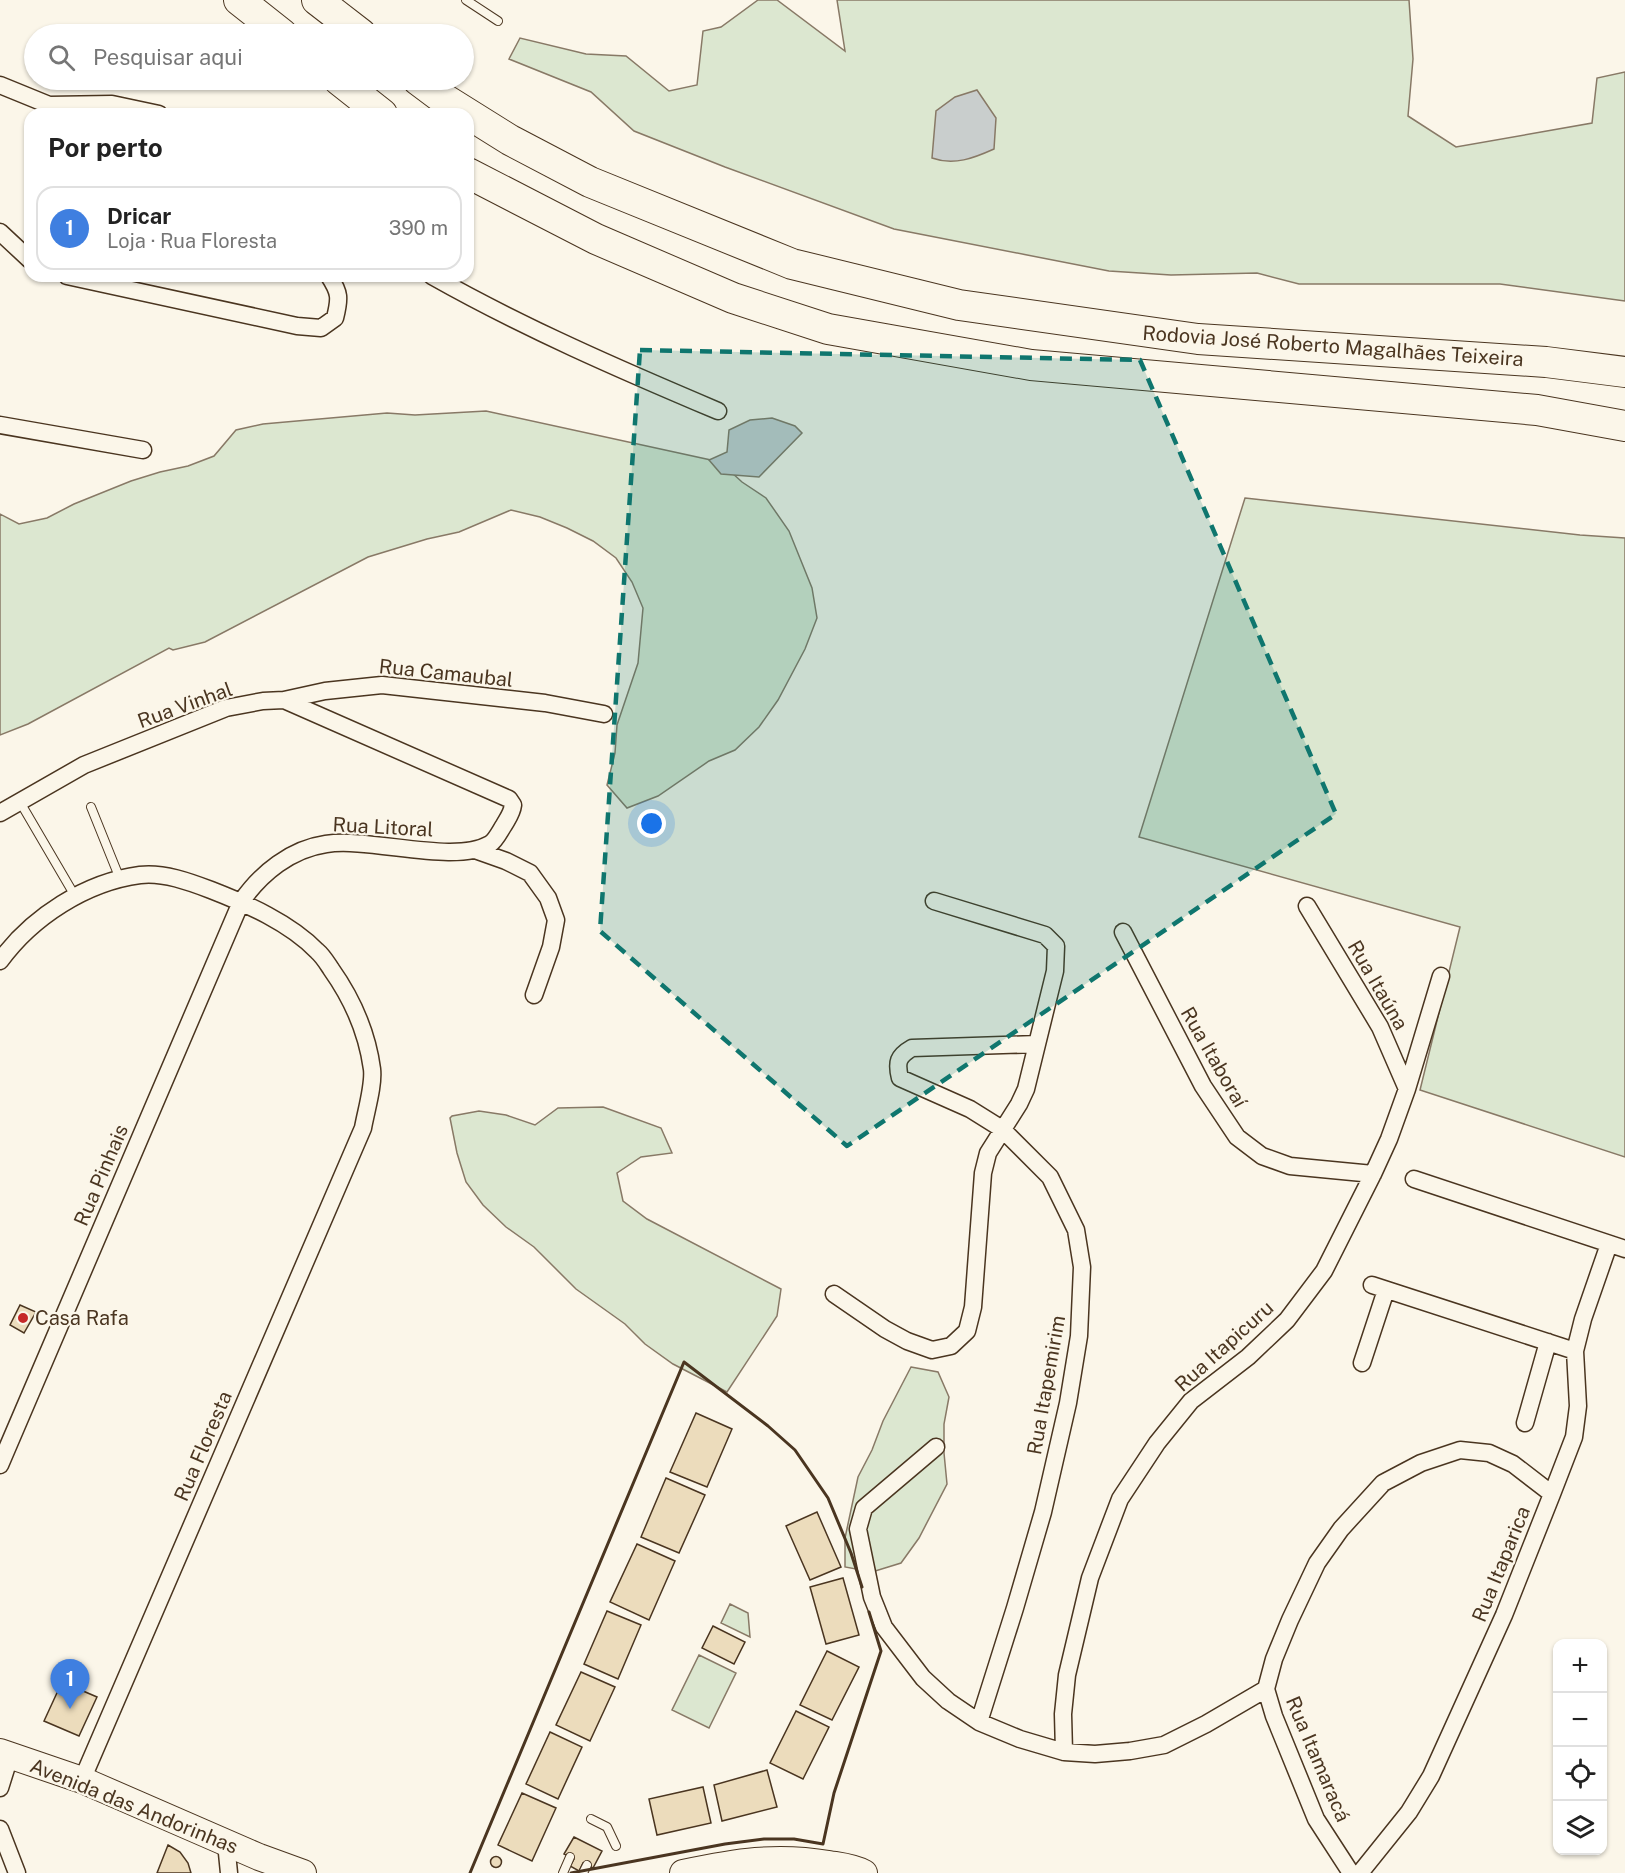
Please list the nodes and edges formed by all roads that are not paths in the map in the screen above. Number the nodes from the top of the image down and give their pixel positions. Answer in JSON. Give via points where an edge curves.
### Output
{"nodes":[{"id":1,"x":238,"y":0,"type":"edge"},
{"id":2,"x":317,"y":0,"type":"edge"},
{"id":3,"x":466,"y":0,"type":"edge"},
{"id":4,"x":498,"y":21,"type":"dead end"},
{"id":5,"x":269,"y":24,"type":"edge"},
{"id":6,"x":348,"y":24,"type":"edge"},
{"id":7,"x":0,"y":85,"type":"edge"},
{"id":8,"x":352,"y":90,"type":"edge"},
{"id":9,"x":431,"y":90,"type":"edge"},
{"id":10,"x":131,"y":108,"type":"edge"},
{"id":11,"x":374,"y":108,"type":"edge"},
{"id":12,"x":459,"y":108,"type":"edge"},
{"id":13,"x":474,"y":118,"type":"edge"},
{"id":14,"x":474,"y":176,"type":"edge"},
{"id":15,"x":0,"y":232,"type":"edge"},
{"id":16,"x":24,"y":254,"type":"edge"},
{"id":17,"x":95,"y":282,"type":"edge"},
{"id":18,"x":333,"y":282,"type":"edge"},
{"id":19,"x":443,"y":282,"type":"edge"},
{"id":20,"x":1625,"y":372,"type":"edge"},
{"id":21,"x":718,"y":411,"type":"dead end"},
{"id":22,"x":0,"y":425,"type":"edge"},
{"id":23,"x":1625,"y":426,"type":"edge"},
{"id":24,"x":143,"y":450,"type":"dead end"},
{"id":25,"x":284,"y":700,"type":"junction"},
{"id":26,"x":604,"y":714,"type":"dead end"},
{"id":27,"x":20,"y":802,"type":"junction"},
{"id":28,"x":91,"y":807,"type":"dead end"},
{"id":29,"x":0,"y":813,"type":"edge"},
{"id":30,"x":475,"y":850,"type":"junction"},
{"id":31,"x":120,"y":879,"type":"junction"},
{"id":32,"x":75,"y":896,"type":"junction"},
{"id":33,"x":934,"y":901,"type":"dead end"},
{"id":34,"x":241,"y":902,"type":"junction"},
{"id":35,"x":1307,"y":906,"type":"dead end"},
{"id":36,"x":1123,"y":932,"type":"dead end"},
{"id":37,"x":0,"y":961,"type":"edge"},
{"id":38,"x":1442,"y":976,"type":"dead end"},
{"id":39,"x":534,"y":995,"type":"dead end"},
{"id":40,"x":1037,"y":1044,"type":"junction"},
{"id":41,"x":1407,"y":1089,"type":"junction"},
{"id":42,"x":1002,"y":1129,"type":"junction"},
{"id":43,"x":1373,"y":1174,"type":"junction"},
{"id":44,"x":1414,"y":1179,"type":"dead end"},
{"id":45,"x":1617,"y":1246,"type":"edge"},
{"id":46,"x":834,"y":1294,"type":"dead end"},
{"id":47,"x":1548,"y":1342,"type":"junction"},
{"id":48,"x":1575,"y":1351,"type":"junction"},
{"id":49,"x":1362,"y":1363,"type":"dead end"},
{"id":50,"x":1525,"y":1422,"type":"dead end"},
{"id":51,"x":936,"y":1447,"type":"dead end"},
{"id":52,"x":0,"y":1465,"type":"edge"},
{"id":53,"x":1552,"y":1494,"type":"junction"},
{"id":54,"x":1266,"y":1689,"type":"junction"},
{"id":55,"x":979,"y":1722,"type":"junction"},
{"id":56,"x":1064,"y":1752,"type":"junction"},
{"id":57,"x":5,"y":1754,"type":"edge"},
{"id":58,"x":82,"y":1780,"type":"junction"},
{"id":59,"x":0,"y":1788,"type":"edge"},
{"id":60,"x":591,"y":1819,"type":"dead end"},
{"id":61,"x":0,"y":1829,"type":"edge"},
{"id":62,"x":226,"y":1843,"type":"junction"},
{"id":63,"x":616,"y":1846,"type":"dead end"},
{"id":64,"x":570,"y":1857,"type":"dead end"},
{"id":65,"x":858,"y":1872,"type":"edge"},
{"id":66,"x":17,"y":1873,"type":"edge"},
{"id":67,"x":229,"y":1873,"type":"edge"},
{"id":68,"x":303,"y":1873,"type":"edge"},
{"id":69,"x":563,"y":1873,"type":"edge"},
{"id":70,"x":683,"y":1873,"type":"edge"},
{"id":71,"x":1351,"y":1873,"type":"edge"},
{"id":72,"x":1360,"y":1873,"type":"edge"}],
"edges":[{"from":1,"to":5,"type":"highway"},
{"from":2,"to":6,"type":"highway"},
{"from":3,"to":4,"type":"lane"},
{"from":7,"to":10,"type":"street","via":[[49,105],[112,104]]},
{"from":8,"to":11,"type":"highway"},
{"from":9,"to":12,"type":"highway","name":"Rodovia José Roberto Magalhães Teixeira"},
{"from":13,"to":20,"type":"highway","name":"Rodovia José Roberto Magalhães Teixeira","via":[[590,182],[792,264],[960,305],[1198,339],[1546,362]]},
{"from":14,"to":23,"type":"highway","via":[[596,239],[733,298],[828,329],[1031,365],[1536,410]]},
{"from":15,"to":16,"type":"street"},
{"from":17,"to":18,"type":"street","via":[[321,328],[335,318],[339,300]]},
{"from":19,"to":21,"type":"street","via":[[619,369]]},
{"from":22,"to":24,"type":"street"},
{"from":25,"to":26,"type":"street","name":"Rua Camaubal","via":[[382,685],[545,703]]},
{"from":25,"to":27,"type":"street","name":"Rua Vinhal","via":[[226,708],[84,765]]},
{"from":25,"to":30,"type":"street","name":"Rua Vinhal","via":[[509,799],[512,813],[493,843]]},
{"from":27,"to":29,"type":"street","name":"Rua Vinhal"},
{"from":27,"to":32,"type":"lane"},
{"from":28,"to":31,"type":"lane"},
{"from":30,"to":34,"type":"street","name":"Rua Litoral","via":[[326,844],[272,867]]},
{"from":30,"to":39,"type":"street","via":[[530,873],[548,898],[556,920]]},
{"from":31,"to":32,"type":"street"},
{"from":31,"to":34,"type":"street","via":[[143,874],[182,879]]},
{"from":32,"to":37,"type":"street","via":[[35,925]]},
{"from":33,"to":40,"type":"street","via":[[1045,935],[1056,946],[1055,971]]},
{"from":34,"to":52,"type":"street","name":"Rua Pinhais"},
{"from":34,"to":58,"type":"street","name":"Rua Floresta","via":[[280,922],[318,951],[347,991],[365,1031],[372,1072],[363,1128]]},
{"from":35,"to":41,"type":"street","name":"Rua Itaúna","via":[[1380,1027]]},
{"from":36,"to":43,"type":"street","name":"Rua Itaboraí","via":[[1203,1086],[1238,1137],[1262,1156],[1290,1166]]},
{"from":38,"to":41,"type":"street","name":"Rua Itapicuru"},
{"from":40,"to":42,"type":"street","via":[[1026,1089]]},
{"from":40,"to":42,"type":"street","name":"Rua Itapemirim","via":[[912,1048],[901,1055],[897,1064],[900,1078],[970,1109]]},
{"from":41,"to":43,"type":"street","name":"Rua Itapicuru"},
{"from":42,"to":46,"type":"street","via":[[988,1153],[983,1173],[973,1307],[967,1331],[951,1346],[932,1350],[885,1329]]},
{"from":42,"to":55,"type":"street","name":"Rua Itapemirim","via":[[1050,1177],[1076,1230],[1082,1268],[1079,1335],[1068,1403],[1043,1512]]},
{"from":43,"to":56,"type":"street","name":"Rua Itapicuru","via":[[1324,1271],[1287,1320],[1248,1357],[1191,1401],[1120,1499],[1090,1578],[1067,1675]]},
{"from":44,"to":45,"type":"street"},
{"from":45,"to":48,"type":"street","name":"Rua Itaparica","via":[[1582,1319]]},
{"from":47,"to":48,"type":"street"},
{"from":47,"to":49,"type":"street","via":[[1379,1288]]},
{"from":47,"to":50,"type":"street"},
{"from":48,"to":53,"type":"street","name":"Rua Itaparica","via":[[1578,1406],[1574,1437]]},
{"from":51,"to":55,"type":"street","via":[[864,1508],[858,1529],[872,1597],[884,1627],[923,1678]]},
{"from":53,"to":54,"type":"street","name":"Rua Itamaracá","via":[[1513,1464],[1489,1453],[1460,1450],[1421,1463],[1383,1483],[1341,1528],[1317,1563],[1274,1659]]},
{"from":53,"to":72,"type":"street","name":"Rua Itaparica","via":[[1504,1615],[1431,1776]]},
{"from":54,"to":56,"type":"street","via":[[1164,1745],[1095,1754]]},
{"from":54,"to":71,"type":"street","name":"Rua Itamaracá","via":[[1316,1819]]},
{"from":55,"to":56,"type":"street"},
{"from":57,"to":58,"type":"main road","name":"Avenida das Andorinhas"},
{"from":57,"to":59,"type":"street"},
{"from":58,"to":62,"type":"main road","name":"Avenida das Andorinhas"},
{"from":60,"to":63,"type":"lane","via":[[607,1827]]},
{"from":61,"to":66,"type":"street"},
{"from":62,"to":67,"type":"street"},
{"from":62,"to":68,"type":"main road","name":"Avenida das Andorinhas"},
{"from":64,"to":69,"type":"lane"},
{"from":65,"to":70,"type":"main road","via":[[802,1859],[768,1858]]}]}
